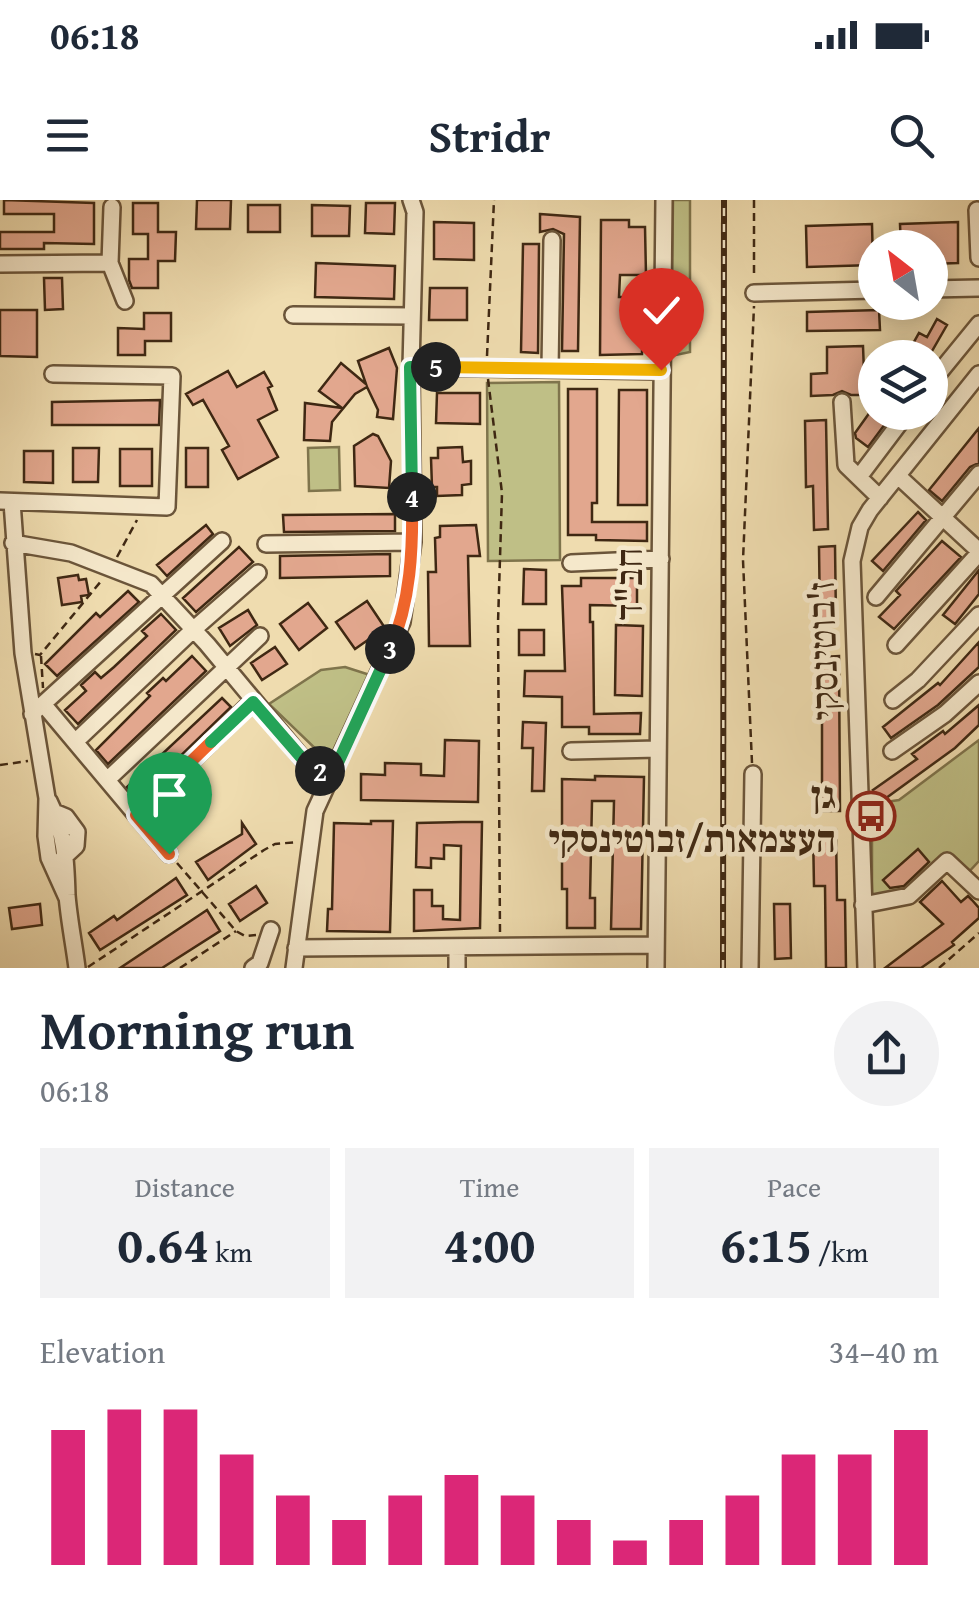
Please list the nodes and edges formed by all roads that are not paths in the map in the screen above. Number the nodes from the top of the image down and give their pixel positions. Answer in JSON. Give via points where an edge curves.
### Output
{"nodes":[{"id":1,"x":411,"y":200,"type":"edge"},
{"id":2,"x":664,"y":200,"type":"edge"},
{"id":3,"x":112,"y":207,"type":"dead end"},
{"id":4,"x":977,"y":210,"type":"edge"},
{"id":5,"x":552,"y":240,"type":"dead end"},
{"id":6,"x":979,"y":258,"type":"edge"},
{"id":7,"x":110,"y":263,"type":"junction"},
{"id":8,"x":0,"y":264,"type":"edge"},
{"id":9,"x":979,"y":288,"type":"edge"},
{"id":10,"x":948,"y":289,"type":"edge"},
{"id":11,"x":858,"y":290,"type":"edge"},
{"id":12,"x":754,"y":293,"type":"road end"},
{"id":13,"x":125,"y":301,"type":"dead end"},
{"id":14,"x":293,"y":315,"type":"dead end"},
{"id":15,"x":412,"y":316,"type":"junction"},
{"id":16,"x":979,"y":324,"type":"edge"},
{"id":17,"x":948,"y":360,"type":"edge"},
{"id":18,"x":410,"y":367,"type":"junction"},
{"id":19,"x":550,"y":369,"type":"junction"},
{"id":20,"x":661,"y":370,"type":"junction"},
{"id":21,"x":53,"y":374,"type":"dead end"},
{"id":22,"x":979,"y":374,"type":"edge"},
{"id":23,"x":842,"y":402,"type":"dead end"},
{"id":24,"x":895,"y":430,"type":"edge"},
{"id":25,"x":979,"y":474,"type":"edge"},
{"id":26,"x":898,"y":476,"type":"junction"},
{"id":27,"x":859,"y":478,"type":"junction"},
{"id":28,"x":880,"y":498,"type":"junction"},
{"id":29,"x":6,"y":502,"type":"edge"},
{"id":30,"x":944,"y":518,"type":"junction"},
{"id":31,"x":222,"y":541,"type":"dead end"},
{"id":32,"x":13,"y":542,"type":"junction"},
{"id":33,"x":412,"y":542,"type":"junction"},
{"id":34,"x":266,"y":544,"type":"dead end"},
{"id":35,"x":979,"y":552,"type":"edge"},
{"id":36,"x":661,"y":559,"type":"junction"},
{"id":37,"x":570,"y":564,"type":"dead end"},
{"id":38,"x":258,"y":573,"type":"dead end"},
{"id":39,"x":161,"y":594,"type":"junction"},
{"id":40,"x":876,"y":597,"type":"dead end"},
{"id":41,"x":979,"y":616,"type":"edge"},
{"id":42,"x":194,"y":629,"type":"junction"},
{"id":43,"x":260,"y":636,"type":"dead end"},
{"id":44,"x":896,"y":646,"type":"dead end"},
{"id":45,"x":226,"y":668,"type":"junction"},
{"id":46,"x":979,"y":683,"type":"edge"},
{"id":47,"x":893,"y":700,"type":"dead end"},
{"id":48,"x":253,"y":702,"type":"junction"},
{"id":49,"x":38,"y":709,"type":"junction"},
{"id":50,"x":76,"y":742,"type":"junction"},
{"id":51,"x":658,"y":749,"type":"junction"},
{"id":52,"x":571,"y":751,"type":"dead end"},
{"id":53,"x":892,"y":751,"type":"dead end"},
{"id":54,"x":753,"y":774,"type":"road end"},
{"id":55,"x":331,"y":778,"type":"junction"},
{"id":56,"x":107,"y":780,"type":"junction"},
{"id":57,"x":50,"y":805,"type":"junction"},
{"id":58,"x":136,"y":815,"type":"junction"},
{"id":59,"x":61,"y":831,"type":"junction"},
{"id":60,"x":67,"y":854,"type":"junction"},
{"id":61,"x":169,"y":854,"type":"road end"},
{"id":62,"x":49,"y":858,"type":"junction"},
{"id":63,"x":979,"y":891,"type":"edge"},
{"id":64,"x":68,"y":898,"type":"junction"},
{"id":65,"x":863,"y":905,"type":"junction"},
{"id":66,"x":271,"y":930,"type":"road end"},
{"id":67,"x":656,"y":946,"type":"junction"},
{"id":68,"x":457,"y":947,"type":"junction"},
{"id":69,"x":296,"y":948,"type":"junction"},
{"id":70,"x":77,"y":968,"type":"edge"},
{"id":71,"x":252,"y":968,"type":"edge"},
{"id":72,"x":294,"y":968,"type":"edge"},
{"id":73,"x":457,"y":968,"type":"edge"},
{"id":74,"x":656,"y":968,"type":"edge"},
{"id":75,"x":750,"y":968,"type":"edge"},
{"id":76,"x":866,"y":968,"type":"edge"}],
"edges":[{"from":1,"to":15,"type":"street"},
{"from":2,"to":20,"type":"street","name":"חב\"ד"},
{"from":3,"to":7,"type":"street"},
{"from":4,"to":6,"type":"street"},
{"from":5,"to":19,"type":"street"},
{"from":7,"to":8,"type":"street"},
{"from":7,"to":13,"type":"street"},
{"from":9,"to":10,"type":"street"},
{"from":11,"to":12,"type":"street"},
{"from":14,"to":15,"type":"street"},
{"from":15,"to":18,"type":"street"},
{"from":16,"to":17,"type":"street"},
{"from":18,"to":19,"type":"street"},
{"from":18,"to":33,"type":"street"},
{"from":19,"to":20,"type":"street"},
{"from":20,"to":36,"type":"street","name":"חב\"ד"},
{"from":21,"to":29,"type":"street","via":[[172,376],[167,508]]},
{"from":22,"to":26,"type":"street","name":"ז'בוטינסקי"},
{"from":23,"to":27,"type":"street","via":[[846,465]]},
{"from":24,"to":27,"type":"street"},
{"from":25,"to":30,"type":"street"},
{"from":26,"to":28,"type":"street","name":"ז'בוטינסקי"},
{"from":26,"to":30,"type":"street"},
{"from":27,"to":28,"type":"street"},
{"from":28,"to":65,"type":"street","name":"ז'בוטינסקי","via":[[860,527],[852,560]]},
{"from":29,"to":32,"type":"street"},
{"from":30,"to":35,"type":"street"},
{"from":30,"to":40,"type":"street"},
{"from":31,"to":39,"type":"street"},
{"from":32,"to":39,"type":"street","via":[[112,568]]},
{"from":32,"to":49,"type":"street","via":[[23,653]]},
{"from":33,"to":34,"type":"street"},
{"from":33,"to":55,"type":"street","via":[[402,622]]},
{"from":35,"to":44,"type":"street"},
{"from":36,"to":37,"type":"street"},
{"from":36,"to":51,"type":"street","name":"חב\"ד"},
{"from":38,"to":42,"type":"street"},
{"from":39,"to":42,"type":"street"},
{"from":39,"to":49,"type":"street"},
{"from":41,"to":47,"type":"street"},
{"from":42,"to":45,"type":"street"},
{"from":42,"to":50,"type":"street"},
{"from":43,"to":45,"type":"street"},
{"from":45,"to":48,"type":"street"},
{"from":45,"to":56,"type":"street"},
{"from":46,"to":53,"type":"street"},
{"from":48,"to":55,"type":"street","via":[[306,763]]},
{"from":48,"to":58,"type":"street"},
{"from":49,"to":50,"type":"street"},
{"from":49,"to":57,"type":"street"},
{"from":50,"to":56,"type":"street"},
{"from":51,"to":52,"type":"street"},
{"from":51,"to":67,"type":"street","name":"חב\"ד"},
{"from":54,"to":75,"type":"street"},
{"from":55,"to":69,"type":"street","via":[[315,811]]},
{"from":56,"to":58,"type":"street"},
{"from":57,"to":59,"type":"street"},
{"from":57,"to":59,"type":"street","via":[[66,817]]},
{"from":58,"to":61,"type":"street"},
{"from":59,"to":60,"type":"street"},
{"from":59,"to":62,"type":"street"},
{"from":60,"to":62,"type":"street","via":[[59,861]]},
{"from":60,"to":64,"type":"street"},
{"from":62,"to":64,"type":"street"},
{"from":63,"to":65,"type":"street","via":[[947,862],[909,896]]},
{"from":64,"to":70,"type":"street"},
{"from":65,"to":76,"type":"street","name":"ז'בוטינסקי"},
{"from":66,"to":71,"type":"street"},
{"from":67,"to":68,"type":"street"},
{"from":67,"to":74,"type":"street","name":"חב\"ד"},
{"from":68,"to":69,"type":"street"},
{"from":68,"to":73,"type":"street"},
{"from":69,"to":72,"type":"street"}]}
